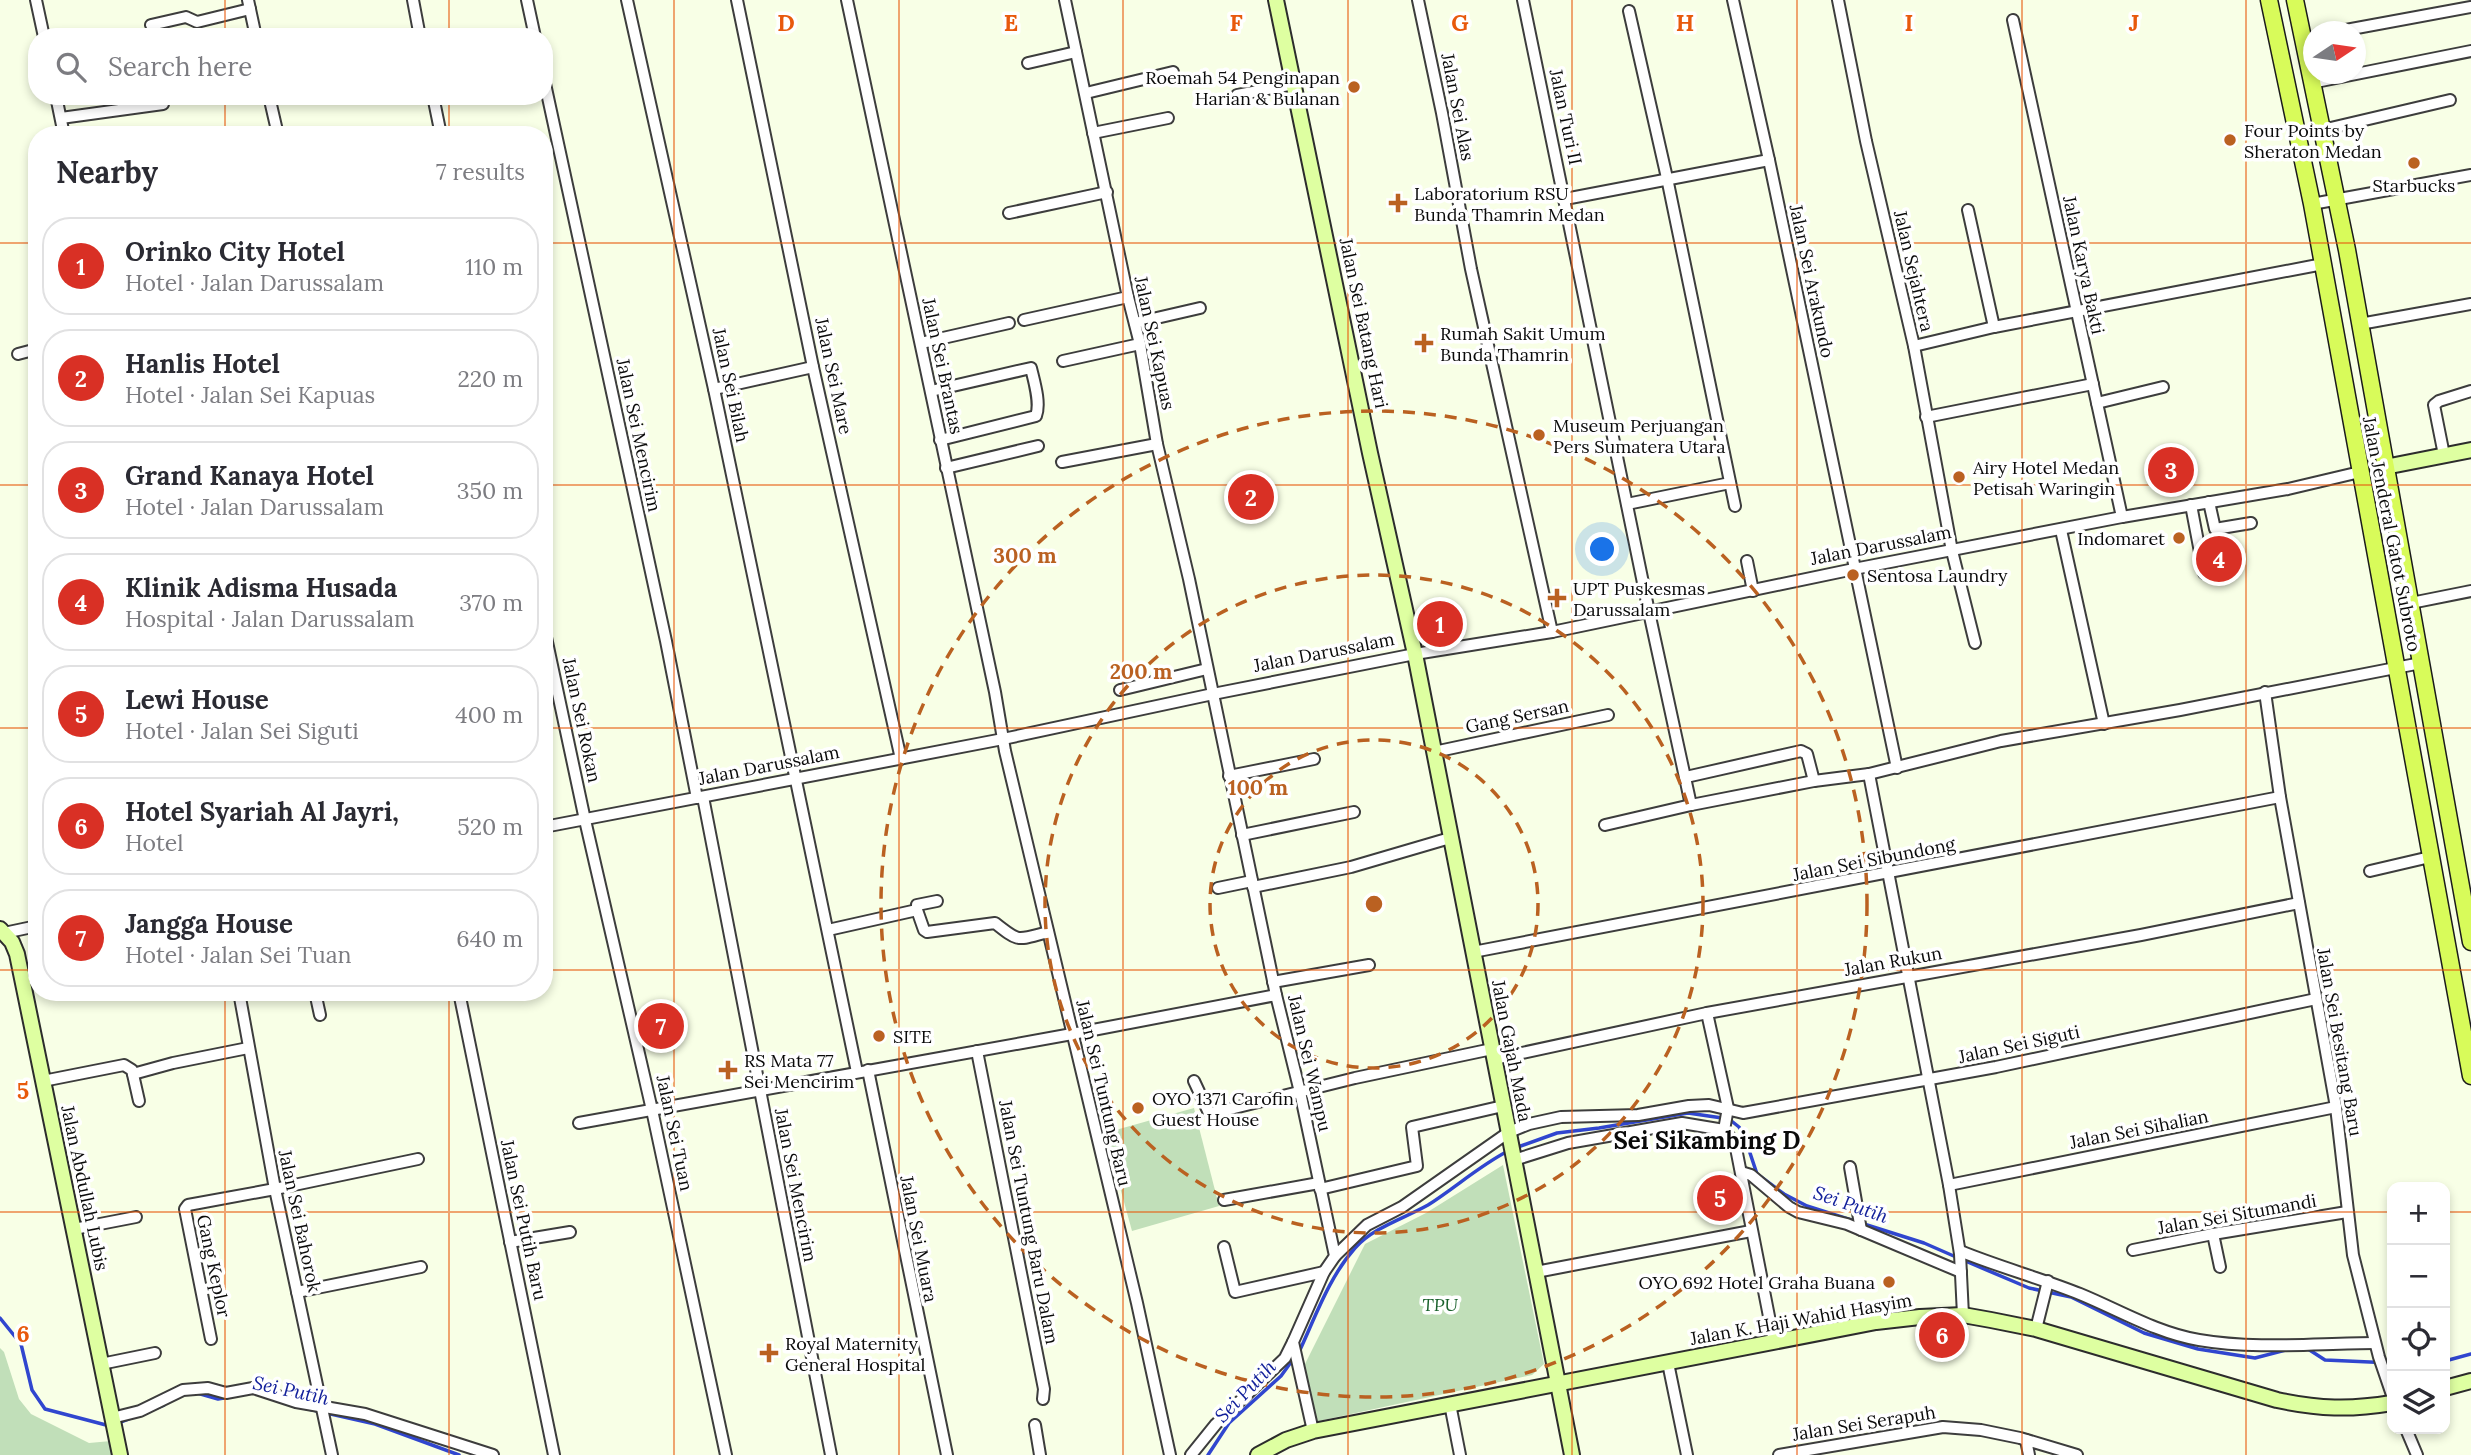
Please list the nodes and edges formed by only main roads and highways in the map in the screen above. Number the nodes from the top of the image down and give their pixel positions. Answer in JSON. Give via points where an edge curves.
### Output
{"nodes":[{"id":1,"x":2269,"y":0,"type":"edge"},
{"id":2,"x":2295,"y":0,"type":"edge"},
{"id":3,"x":2303,"y":22,"type":"edge"},
{"id":4,"x":2311,"y":84,"type":"edge"},
{"id":5,"x":2385,"y":467,"type":"junction"},
{"id":6,"x":2360,"y":472,"type":"junction"},
{"id":7,"x":2468,"y":903,"type":"edge"},
{"id":8,"x":2441,"y":909,"type":"junction"},
{"id":9,"x":2471,"y":942,"type":"edge"},
{"id":10,"x":2471,"y":1076,"type":"edge"}],
"edges":[{"from":1,"to":6,"type":"main road","name":"Jalan Jenderal Gatot Subroto","via":[[2312,204]]},
{"from":2,"to":3,"type":"main road","name":"Jalan Jenderal Gatot Subroto"},
{"from":4,"to":5,"type":"main road","name":"Jalan Jenderal Gatot Subroto"},
{"from":5,"to":6,"type":"main road"},
{"from":5,"to":7,"type":"main road","name":"Jalan Jenderal Gatot Subroto"},
{"from":6,"to":8,"type":"main road","name":"Jalan Jenderal Gatot Subroto"},
{"from":7,"to":8,"type":"main road"},
{"from":7,"to":9,"type":"main road","name":"Jalan Jenderal Gatot Subroto"},
{"from":8,"to":10,"type":"main road","name":"Jalan Jenderal Gatot Subroto"}]}
